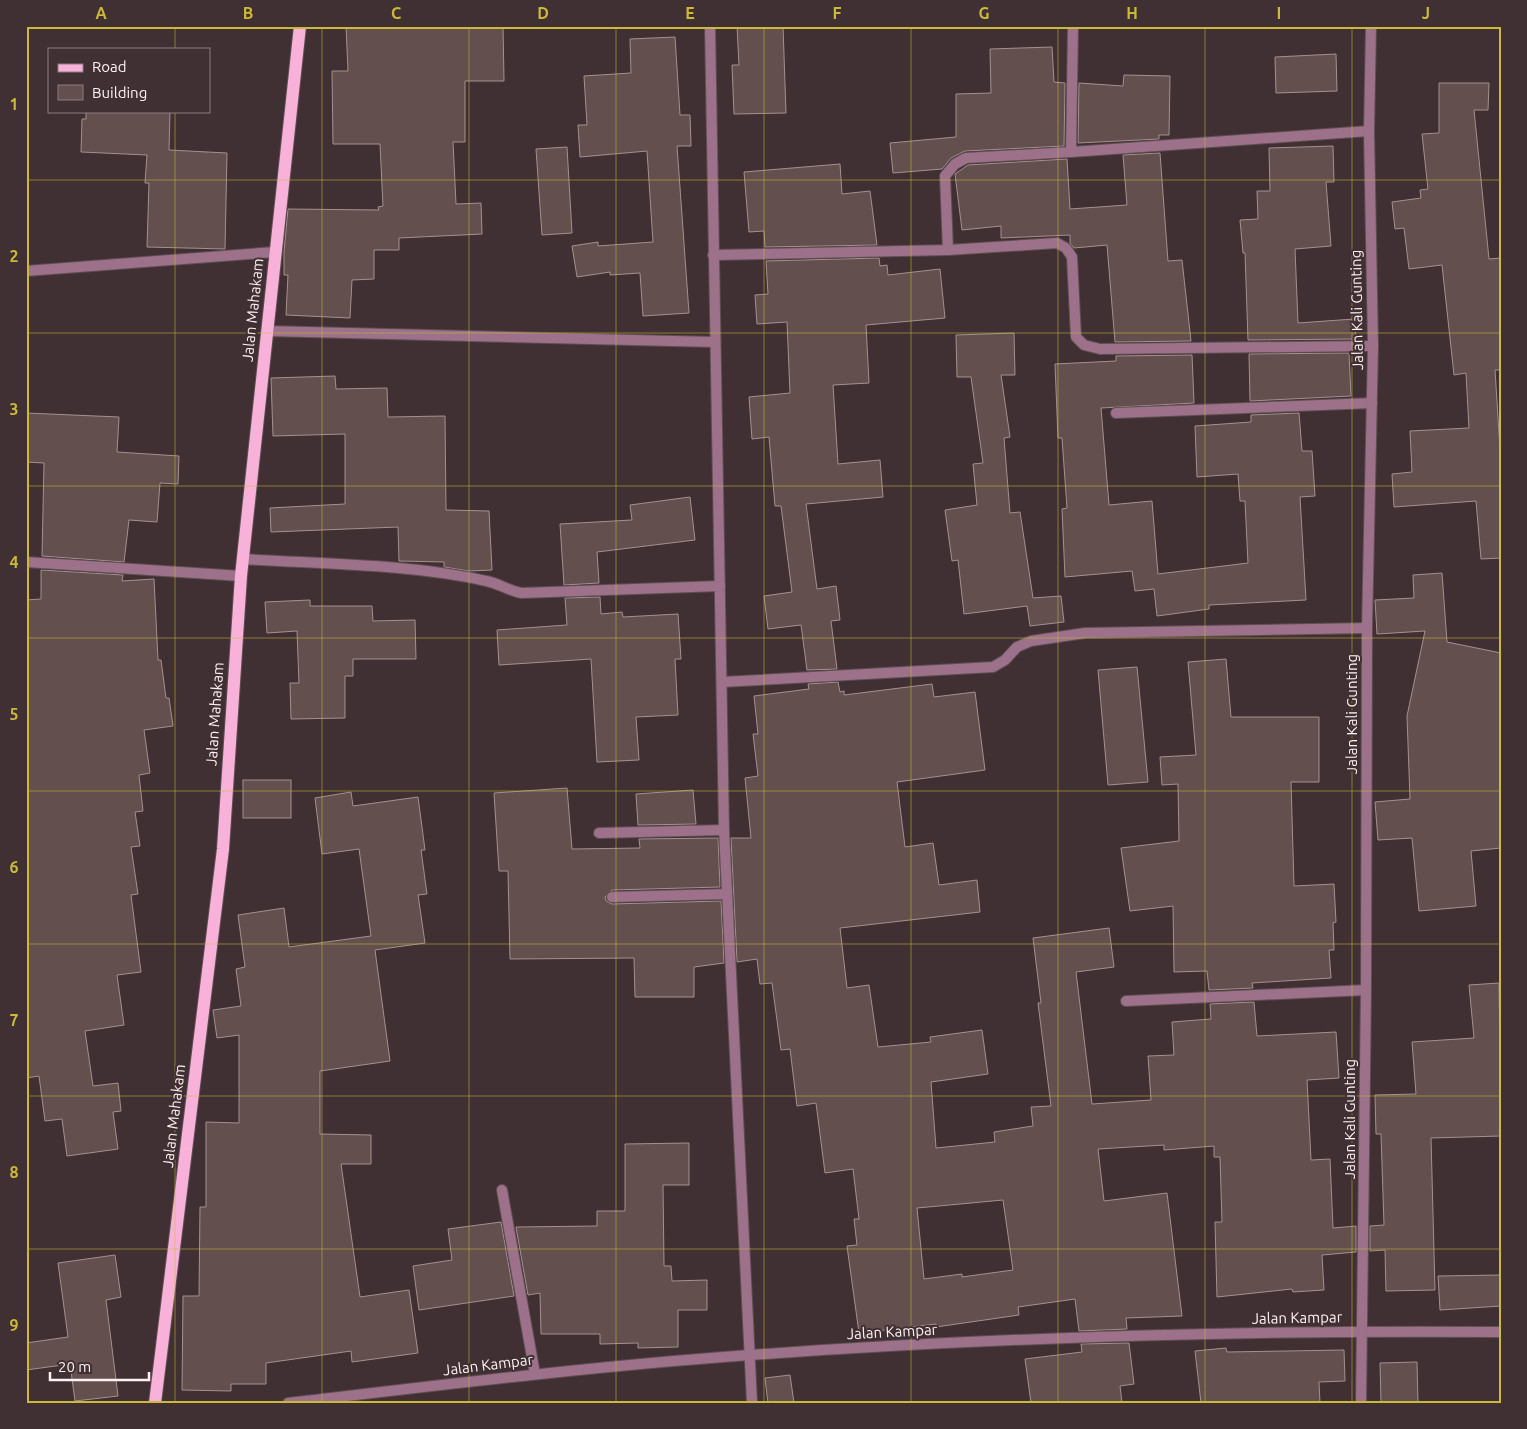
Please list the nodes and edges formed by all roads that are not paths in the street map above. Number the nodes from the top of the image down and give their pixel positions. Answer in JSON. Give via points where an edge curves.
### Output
{"nodes":[{"id":1,"x":300,"y":26,"type":"edge"},
{"id":2,"x":710,"y":26,"type":"edge"},
{"id":3,"x":1371,"y":26,"type":"edge"},
{"id":4,"x":1073,"y":28,"type":"dead end"},
{"id":5,"x":1369,"y":131,"type":"junction"},
{"id":6,"x":1072,"y":152,"type":"junction"},
{"id":7,"x":948,"y":250,"type":"junction"},
{"id":8,"x":275,"y":252,"type":"junction"},
{"id":9,"x":713,"y":255,"type":"junction"},
{"id":10,"x":26,"y":271,"type":"edge"},
{"id":11,"x":267,"y":331,"type":"junction"},
{"id":12,"x":715,"y":342,"type":"junction"},
{"id":13,"x":1374,"y":346,"type":"junction"},
{"id":14,"x":1372,"y":403,"type":"junction"},
{"id":15,"x":1116,"y":413,"type":"dead end"},
{"id":16,"x":243,"y":559,"type":"junction"},
{"id":17,"x":26,"y":562,"type":"edge"},
{"id":18,"x":241,"y":576,"type":"junction"},
{"id":19,"x":720,"y":586,"type":"junction"},
{"id":20,"x":1367,"y":628,"type":"junction"},
{"id":21,"x":722,"y":682,"type":"junction"},
{"id":22,"x":724,"y":830,"type":"junction"},
{"id":23,"x":599,"y":833,"type":"dead end"},
{"id":24,"x":727,"y":894,"type":"junction"},
{"id":25,"x":612,"y":897,"type":"dead end"},
{"id":26,"x":1366,"y":990,"type":"junction"},
{"id":27,"x":1126,"y":1001,"type":"dead end"},
{"id":28,"x":502,"y":1190,"type":"dead end"},
{"id":29,"x":1364,"y":1331,"type":"junction"},
{"id":30,"x":1501,"y":1332,"type":"edge"},
{"id":31,"x":750,"y":1355,"type":"junction"},
{"id":32,"x":535,"y":1374,"type":"junction"},
{"id":33,"x":155,"y":1403,"type":"edge"},
{"id":34,"x":288,"y":1403,"type":"edge"},
{"id":35,"x":752,"y":1403,"type":"edge"},
{"id":36,"x":1362,"y":1403,"type":"edge"}],
"edges":[{"from":1,"to":8,"type":"main road","name":"Jalan Mahakam"},
{"from":2,"to":9,"type":"street"},
{"from":3,"to":5,"type":"street","name":"Jalan Kali Gunting"},
{"from":4,"to":6,"type":"street"},
{"from":5,"to":6,"type":"street"},
{"from":5,"to":13,"type":"street","name":"Jalan Kali Gunting"},
{"from":6,"to":7,"type":"street","via":[[966,158],[955,164],[945,176]]},
{"from":7,"to":9,"type":"street"},
{"from":7,"to":13,"type":"street","via":[[1057,243],[1066,248],[1072,257],[1076,337],[1084,345],[1100,349]]},
{"from":8,"to":10,"type":"street"},
{"from":8,"to":11,"type":"main road","name":"Jalan Mahakam"},
{"from":9,"to":12,"type":"street"},
{"from":11,"to":12,"type":"street"},
{"from":11,"to":16,"type":"main road","name":"Jalan Mahakam"},
{"from":12,"to":19,"type":"street"},
{"from":13,"to":14,"type":"street","name":"Jalan Kali Gunting"},
{"from":14,"to":15,"type":"street"},
{"from":14,"to":20,"type":"street","name":"Jalan Kali Gunting"},
{"from":16,"to":18,"type":"main road","name":"Jalan Mahakam"},
{"from":16,"to":19,"type":"street","via":[[430,572],[488,581],[522,593]]},
{"from":17,"to":18,"type":"street"},
{"from":18,"to":33,"type":"main road","name":"Jalan Mahakam","via":[[223,849]]},
{"from":19,"to":21,"type":"street"},
{"from":20,"to":21,"type":"street","via":[[1085,633],[1031,641],[1017,647],[1006,660],[993,667]]},
{"from":20,"to":26,"type":"street","name":"Jalan Kali Gunting"},
{"from":21,"to":22,"type":"street"},
{"from":22,"to":23,"type":"street"},
{"from":22,"to":24,"type":"street"},
{"from":24,"to":25,"type":"street"},
{"from":24,"to":31,"type":"street"},
{"from":26,"to":27,"type":"street"},
{"from":26,"to":29,"type":"street","name":"Jalan Kali Gunting"},
{"from":28,"to":32,"type":"street"},
{"from":29,"to":30,"type":"street","name":"Jalan Kampar"},
{"from":29,"to":31,"type":"street","name":"Jalan Kampar","via":[[1049,1339]]},
{"from":29,"to":36,"type":"street","name":"Jalan Kali Gunting"},
{"from":31,"to":32,"type":"street","name":"Jalan Kampar"},
{"from":31,"to":35,"type":"street"},
{"from":32,"to":34,"type":"street","name":"Jalan Kampar"}]}
